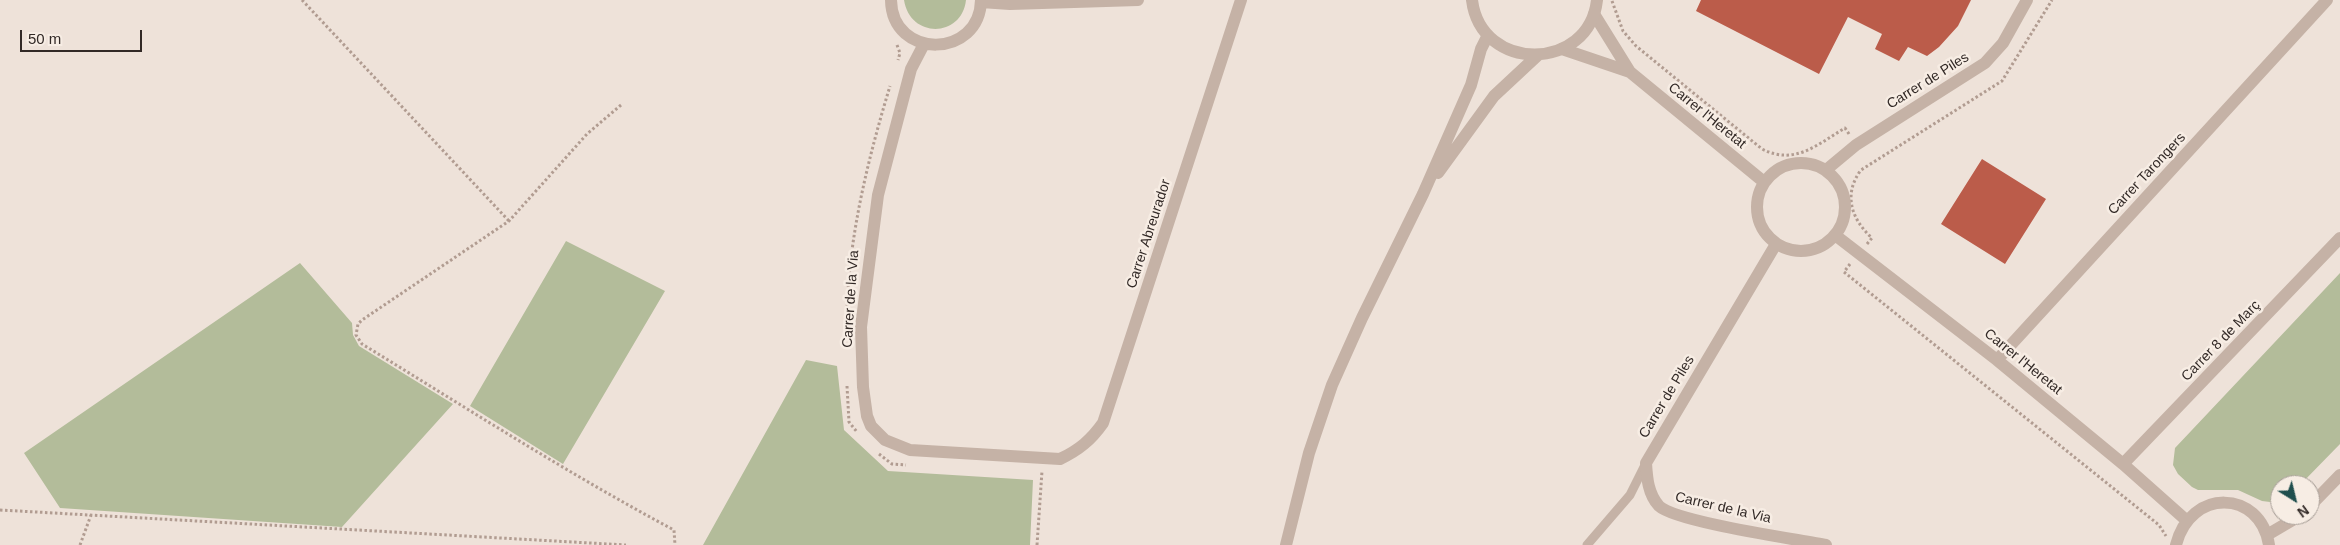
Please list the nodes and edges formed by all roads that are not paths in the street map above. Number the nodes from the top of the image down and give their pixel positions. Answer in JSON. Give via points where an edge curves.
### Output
{"nodes":[{"id":1,"x":891,"y":0,"type":"edge"},
{"id":2,"x":1138,"y":0,"type":"edge"},
{"id":3,"x":1241,"y":0,"type":"edge"},
{"id":4,"x":1472,"y":0,"type":"edge"},
{"id":5,"x":1597,"y":0,"type":"edge"},
{"id":6,"x":2027,"y":0,"type":"edge"},
{"id":7,"x":981,"y":1,"type":"edge"},
{"id":8,"x":2323,"y":2,"type":"edge"},
{"id":9,"x":1594,"y":14,"type":"junction"},
{"id":10,"x":1488,"y":35,"type":"junction"},
{"id":11,"x":924,"y":44,"type":"junction"},
{"id":12,"x":1562,"y":49,"type":"junction"},
{"id":13,"x":1538,"y":55,"type":"junction"},
{"id":14,"x":1630,"y":72,"type":"junction"},
{"id":15,"x":1826,"y":170,"type":"junction"},
{"id":16,"x":1764,"y":182,"type":"junction"},
{"id":17,"x":1424,"y":194,"type":"junction"},
{"id":18,"x":1835,"y":235,"type":"junction"},
{"id":19,"x":2340,"y":238,"type":"edge"},
{"id":20,"x":1776,"y":244,"type":"junction"},
{"id":21,"x":1997,"y":360,"type":"junction"},
{"id":22,"x":1060,"y":459,"type":"joint"},
{"id":23,"x":1646,"y":463,"type":"junction"},
{"id":24,"x":2123,"y":464,"type":"junction"},
{"id":25,"x":2340,"y":475,"type":"edge"},
{"id":26,"x":2320,"y":496,"type":"edge"},
{"id":27,"x":2186,"y":520,"type":"junction"},
{"id":28,"x":2288,"y":525,"type":"edge"},
{"id":29,"x":2268,"y":540,"type":"edge"},
{"id":30,"x":1286,"y":545,"type":"edge"},
{"id":31,"x":1587,"y":545,"type":"edge"},
{"id":32,"x":1826,"y":545,"type":"edge"},
{"id":33,"x":2176,"y":545,"type":"edge"}],
"edges":[{"from":1,"to":11,"type":"street","via":[[891,12],[902,31]]},
{"from":2,"to":7,"type":"street","via":[[1010,4]]},
{"from":3,"to":22,"type":"street","name":"Carrer Abreurador","via":[[1103,423],[1076,452]]},
{"from":4,"to":10,"type":"street","via":[[1479,23]]},
{"from":5,"to":9,"type":"street"},
{"from":6,"to":15,"type":"street","name":"Carrer de Piles","via":[[2003,43],[1985,63],[1856,145]]},
{"from":7,"to":11,"type":"street","via":[[975,23],[957,41],[941,45]]},
{"from":8,"to":21,"type":"street","name":"Carrer Tarongers"},
{"from":9,"to":12,"type":"street","via":[[1581,34]]},
{"from":9,"to":14,"type":"street","name":"Carrer l'Heretat"},
{"from":10,"to":13,"type":"street","via":[[1511,51]]},
{"from":10,"to":17,"type":"street","via":[[1471,85]]},
{"from":11,"to":22,"type":"street","name":"Carrer de la Via","via":[[910,69],[876,204],[861,327],[867,416],[885,440],[910,450]]},
{"from":12,"to":13,"type":"street"},
{"from":12,"to":14,"type":"street","name":"Carrer l'Heretat"},
{"from":13,"to":17,"type":"street","via":[[1494,96]]},
{"from":14,"to":16,"type":"street","name":"Carrer l'Heretat"},
{"from":15,"to":16,"type":"street","via":[[1816,165],[1793,163],[1777,170]]},
{"from":15,"to":18,"type":"street","via":[[1837,181],[1843,194],[1845,210]]},
{"from":16,"to":20,"type":"street","via":[[1756,208],[1759,222]]},
{"from":17,"to":30,"type":"street","via":[[1332,385],[1309,453]]},
{"from":18,"to":20,"type":"street","via":[[1825,244],[1806,251]]},
{"from":18,"to":21,"type":"street","name":"Carrer l'Heretat"},
{"from":19,"to":24,"type":"street","name":"Carrer 8 de Març"},
{"from":20,"to":23,"type":"street","name":"Carrer de Piles"},
{"from":21,"to":24,"type":"street","name":"Carrer l'Heretat"},
{"from":23,"to":31,"type":"lane","via":[[1630,495]]},
{"from":23,"to":32,"type":"street","name":"Carrer de la Via","via":[[1650,493],[1668,512]]},
{"from":24,"to":27,"type":"street","name":"Carrer l'Heretat"},
{"from":25,"to":26,"type":"street"},
{"from":27,"to":29,"type":"street","via":[[2210,504],[2239,505],[2261,522]]},
{"from":27,"to":33,"type":"street"},
{"from":28,"to":29,"type":"street"}]}
